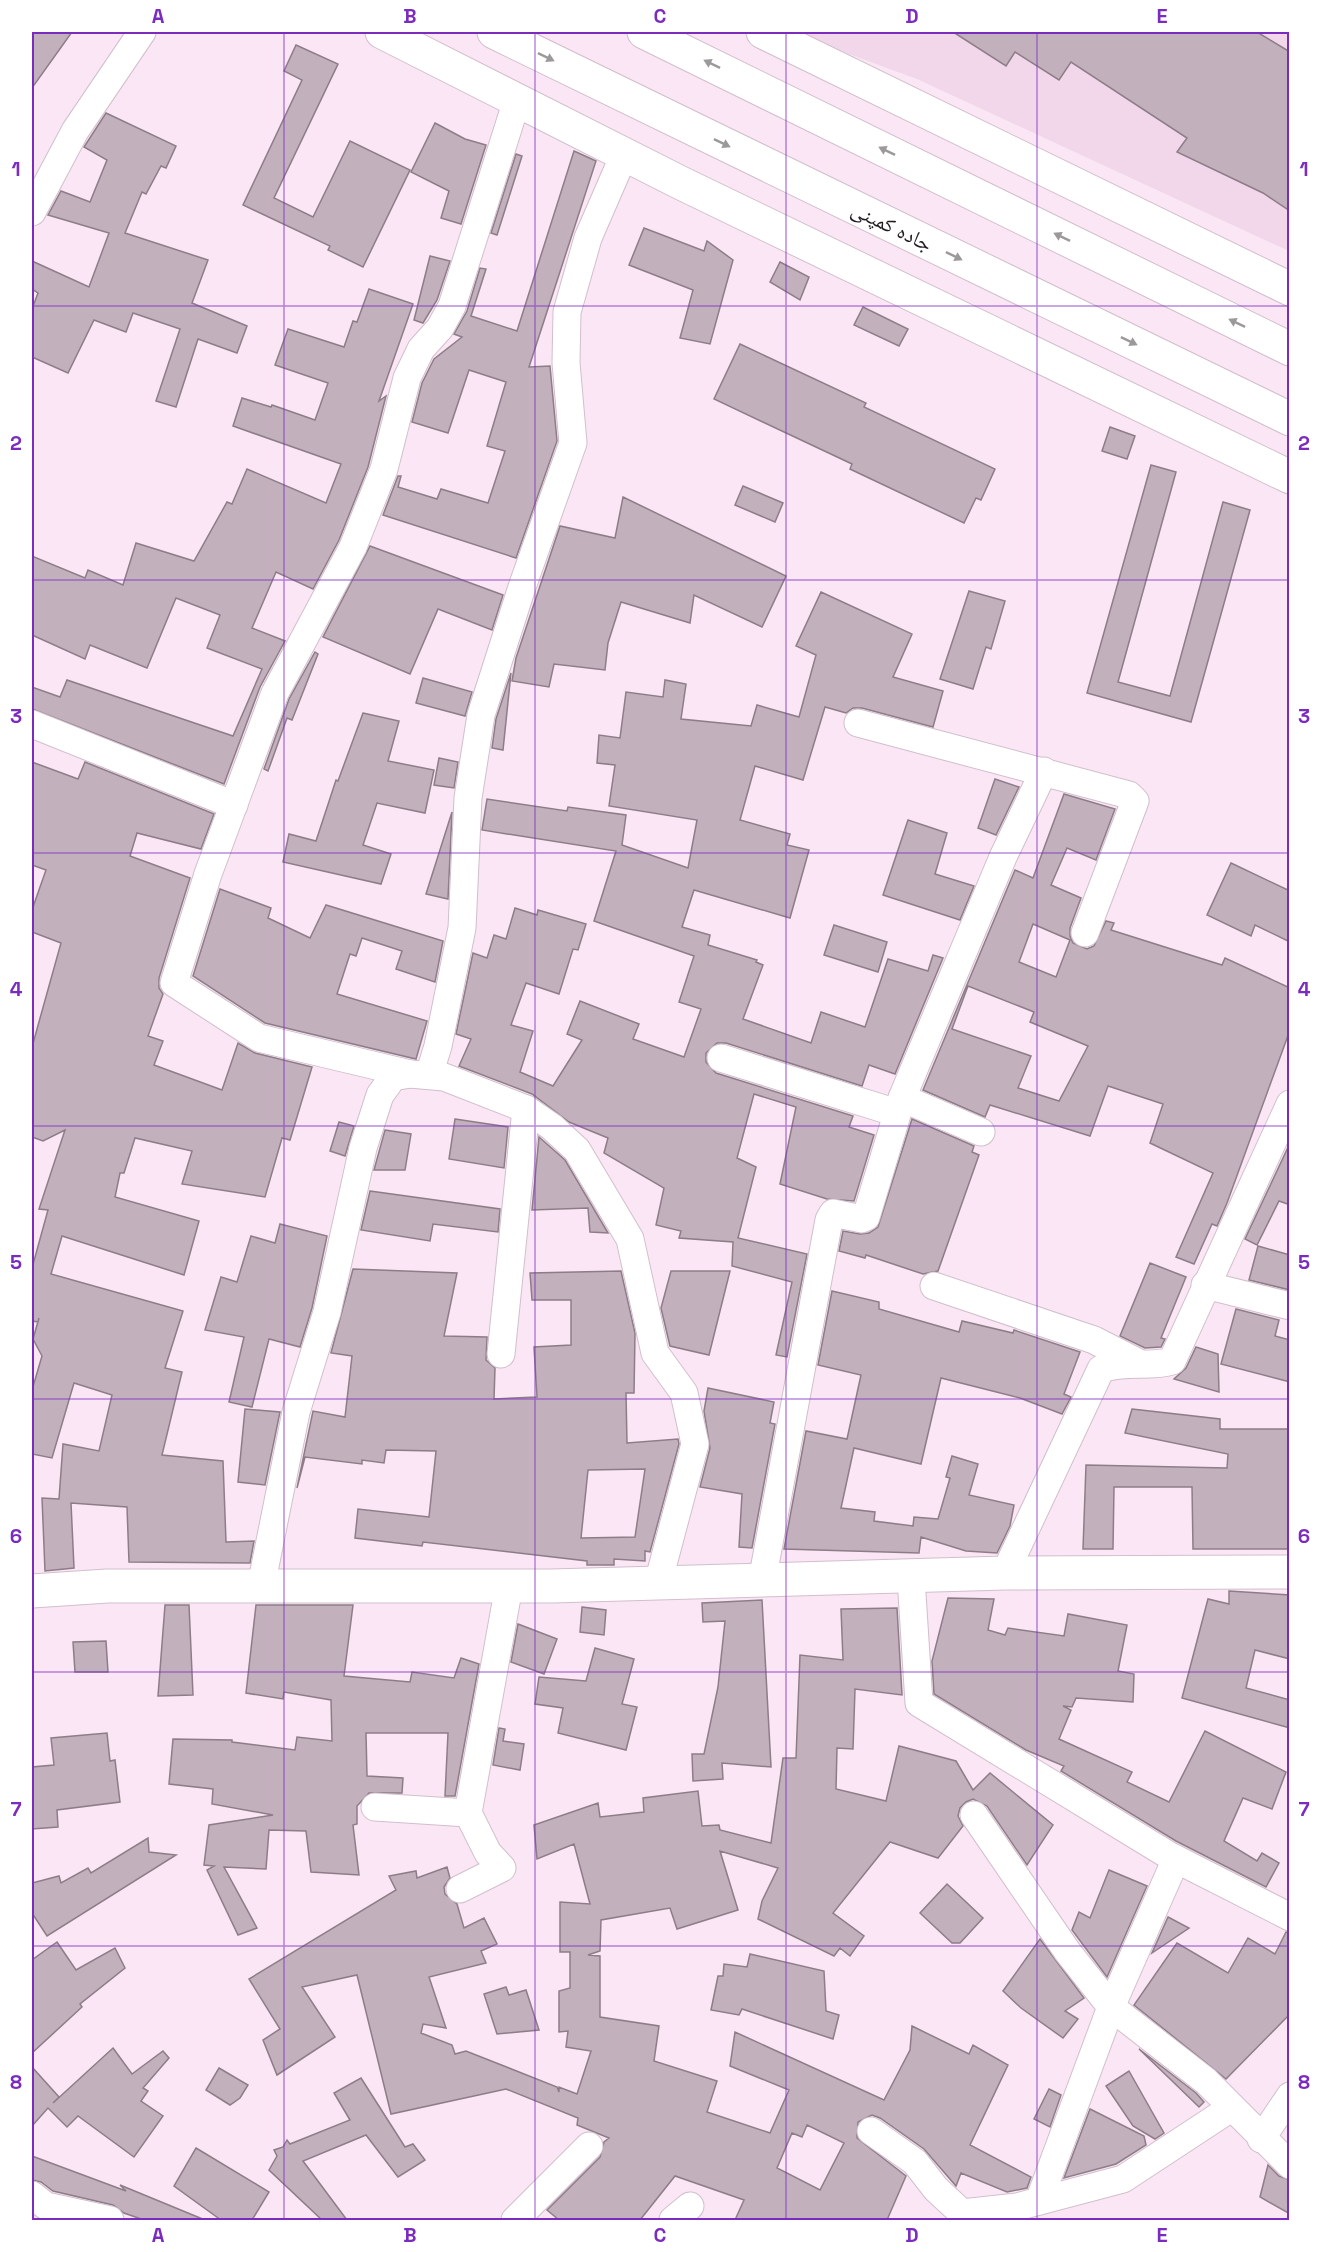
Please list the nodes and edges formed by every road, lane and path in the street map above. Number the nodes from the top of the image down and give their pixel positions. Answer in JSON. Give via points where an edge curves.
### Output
{"nodes":[{"id":1,"x":142,"y":32,"type":"edge"},
{"id":2,"x":382,"y":32,"type":"edge"},
{"id":3,"x":494,"y":32,"type":"edge"},
{"id":4,"x":644,"y":32,"type":"edge"},
{"id":5,"x":763,"y":32,"type":"edge"},
{"id":6,"x":517,"y":100,"type":"junction"},
{"id":7,"x":624,"y":155,"type":"junction"},
{"id":8,"x":32,"y":212,"type":"edge"},
{"id":9,"x":1290,"y":289,"type":"edge"},
{"id":10,"x":1290,"y":349,"type":"edge"},
{"id":11,"x":1290,"y":419,"type":"edge"},
{"id":12,"x":1290,"y":477,"type":"edge"},
{"id":13,"x":858,"y":723,"type":"dead end"},
{"id":14,"x":32,"y":724,"type":"edge"},
{"id":15,"x":1044,"y":771,"type":"junction"},
{"id":16,"x":234,"y":805,"type":"junction"},
{"id":17,"x":1085,"y":933,"type":"dead end"},
{"id":18,"x":722,"y":1059,"type":"dead end"},
{"id":19,"x":420,"y":1075,"type":"junction"},
{"id":20,"x":1290,"y":1104,"type":"edge"},
{"id":21,"x":900,"y":1106,"type":"junction"},
{"id":22,"x":526,"y":1110,"type":"junction"},
{"id":23,"x":981,"y":1132,"type":"dead end"},
{"id":24,"x":1205,"y":1285,"type":"junction"},
{"id":25,"x":934,"y":1286,"type":"dead end"},
{"id":26,"x":1290,"y":1306,"type":"edge"},
{"id":27,"x":501,"y":1354,"type":"dead end"},
{"id":28,"x":1138,"y":1363,"type":"junction"},
{"id":29,"x":1290,"y":1572,"type":"edge"},
{"id":30,"x":1005,"y":1574,"type":"junction"},
{"id":31,"x":911,"y":1578,"type":"junction"},
{"id":32,"x":762,"y":1581,"type":"junction"},
{"id":33,"x":658,"y":1583,"type":"junction"},
{"id":34,"x":261,"y":1586,"type":"junction"},
{"id":35,"x":509,"y":1586,"type":"junction"},
{"id":36,"x":32,"y":1592,"type":"edge"},
{"id":37,"x":375,"y":1807,"type":"dead end"},
{"id":38,"x":468,"y":1814,"type":"junction"},
{"id":39,"x":974,"y":1815,"type":"dead end"},
{"id":40,"x":1176,"y":1859,"type":"junction"},
{"id":41,"x":459,"y":1889,"type":"dead end"},
{"id":42,"x":1290,"y":1917,"type":"edge"},
{"id":43,"x":1111,"y":2007,"type":"junction"},
{"id":44,"x":1290,"y":2096,"type":"edge"},
{"id":45,"x":1231,"y":2108,"type":"junction"},
{"id":46,"x":871,"y":2132,"type":"dead end"},
{"id":47,"x":1261,"y":2139,"type":"junction"},
{"id":48,"x":589,"y":2146,"type":"dead end"},
{"id":49,"x":1290,"y":2165,"type":"edge"},
{"id":50,"x":32,"y":2195,"type":"edge"},
{"id":51,"x":1039,"y":2201,"type":"junction"},
{"id":52,"x":110,"y":2220,"type":"edge"},
{"id":53,"x":515,"y":2220,"type":"edge"}],
"edges":[{"from":1,"to":8,"type":"street","via":[[75,131]]},
{"from":2,"to":6,"type":"main road"},
{"from":3,"to":11,"type":"main road","name":"جاده کمپنی","one_way":true},
{"from":10,"to":4,"type":"main road","one_way":true},
{"from":5,"to":9,"type":"main road"},
{"from":6,"to":7,"type":"main road"},
{"from":6,"to":16,"type":"street","via":[[452,306],[406,378],[384,468],[353,547],[275,693]]},
{"from":7,"to":12,"type":"main road"},
{"from":7,"to":19,"type":"street","via":[[588,238],[567,312],[566,363],[573,443],[481,716],[468,798],[462,928],[438,1046]]},
{"from":13,"to":15,"type":"street"},
{"from":14,"to":16,"type":"street"},
{"from":15,"to":17,"type":"street","via":[[1129,795],[1135,801]]},
{"from":15,"to":21,"type":"street","via":[[1003,857]]},
{"from":16,"to":19,"type":"street","via":[[174,983],[259,1038]]},
{"from":18,"to":21,"type":"street"},
{"from":19,"to":22,"type":"street","via":[[444,1077]]},
{"from":19,"to":34,"type":"street","via":[[393,1077],[380,1095],[363,1148],[327,1312],[296,1412]]},
{"from":20,"to":24,"type":"street"},
{"from":21,"to":23,"type":"street"},
{"from":21,"to":32,"type":"street","via":[[866,1217],[833,1213],[829,1220]]},
{"from":22,"to":27,"type":"street"},
{"from":22,"to":33,"type":"street","via":[[577,1150],[630,1239],[655,1353],[684,1393],[695,1444]]},
{"from":24,"to":26,"type":"street"},
{"from":24,"to":28,"type":"street","via":[[1172,1361],[1157,1366]]},
{"from":25,"to":28,"type":"street","via":[[1094,1340]]},
{"from":28,"to":30,"type":"street","via":[[1101,1369]]},
{"from":29,"to":30,"type":"main road"},
{"from":30,"to":31,"type":"main road"},
{"from":31,"to":32,"type":"main road"},
{"from":31,"to":40,"type":"street","via":[[919,1703]]},
{"from":32,"to":33,"type":"main road"},
{"from":33,"to":35,"type":"main road"},
{"from":34,"to":35,"type":"main road"},
{"from":34,"to":36,"type":"main road","via":[[107,1586]]},
{"from":35,"to":38,"type":"street"},
{"from":37,"to":38,"type":"street"},
{"from":38,"to":41,"type":"street","via":[[488,1853],[502,1868]]},
{"from":39,"to":43,"type":"street","via":[[1067,1951]]},
{"from":40,"to":42,"type":"street"},
{"from":40,"to":43,"type":"street"},
{"from":43,"to":45,"type":"street","via":[[1206,2081]]},
{"from":43,"to":51,"type":"street"},
{"from":44,"to":47,"type":"street"},
{"from":45,"to":47,"type":"street"},
{"from":45,"to":51,"type":"street","via":[[1124,2179]]},
{"from":46,"to":51,"type":"street","via":[[915,2162],[962,2213]]},
{"from":47,"to":49,"type":"street"},
{"from":48,"to":53,"type":"street"},
{"from":50,"to":52,"type":"street","via":[[46,2206]]}]}
